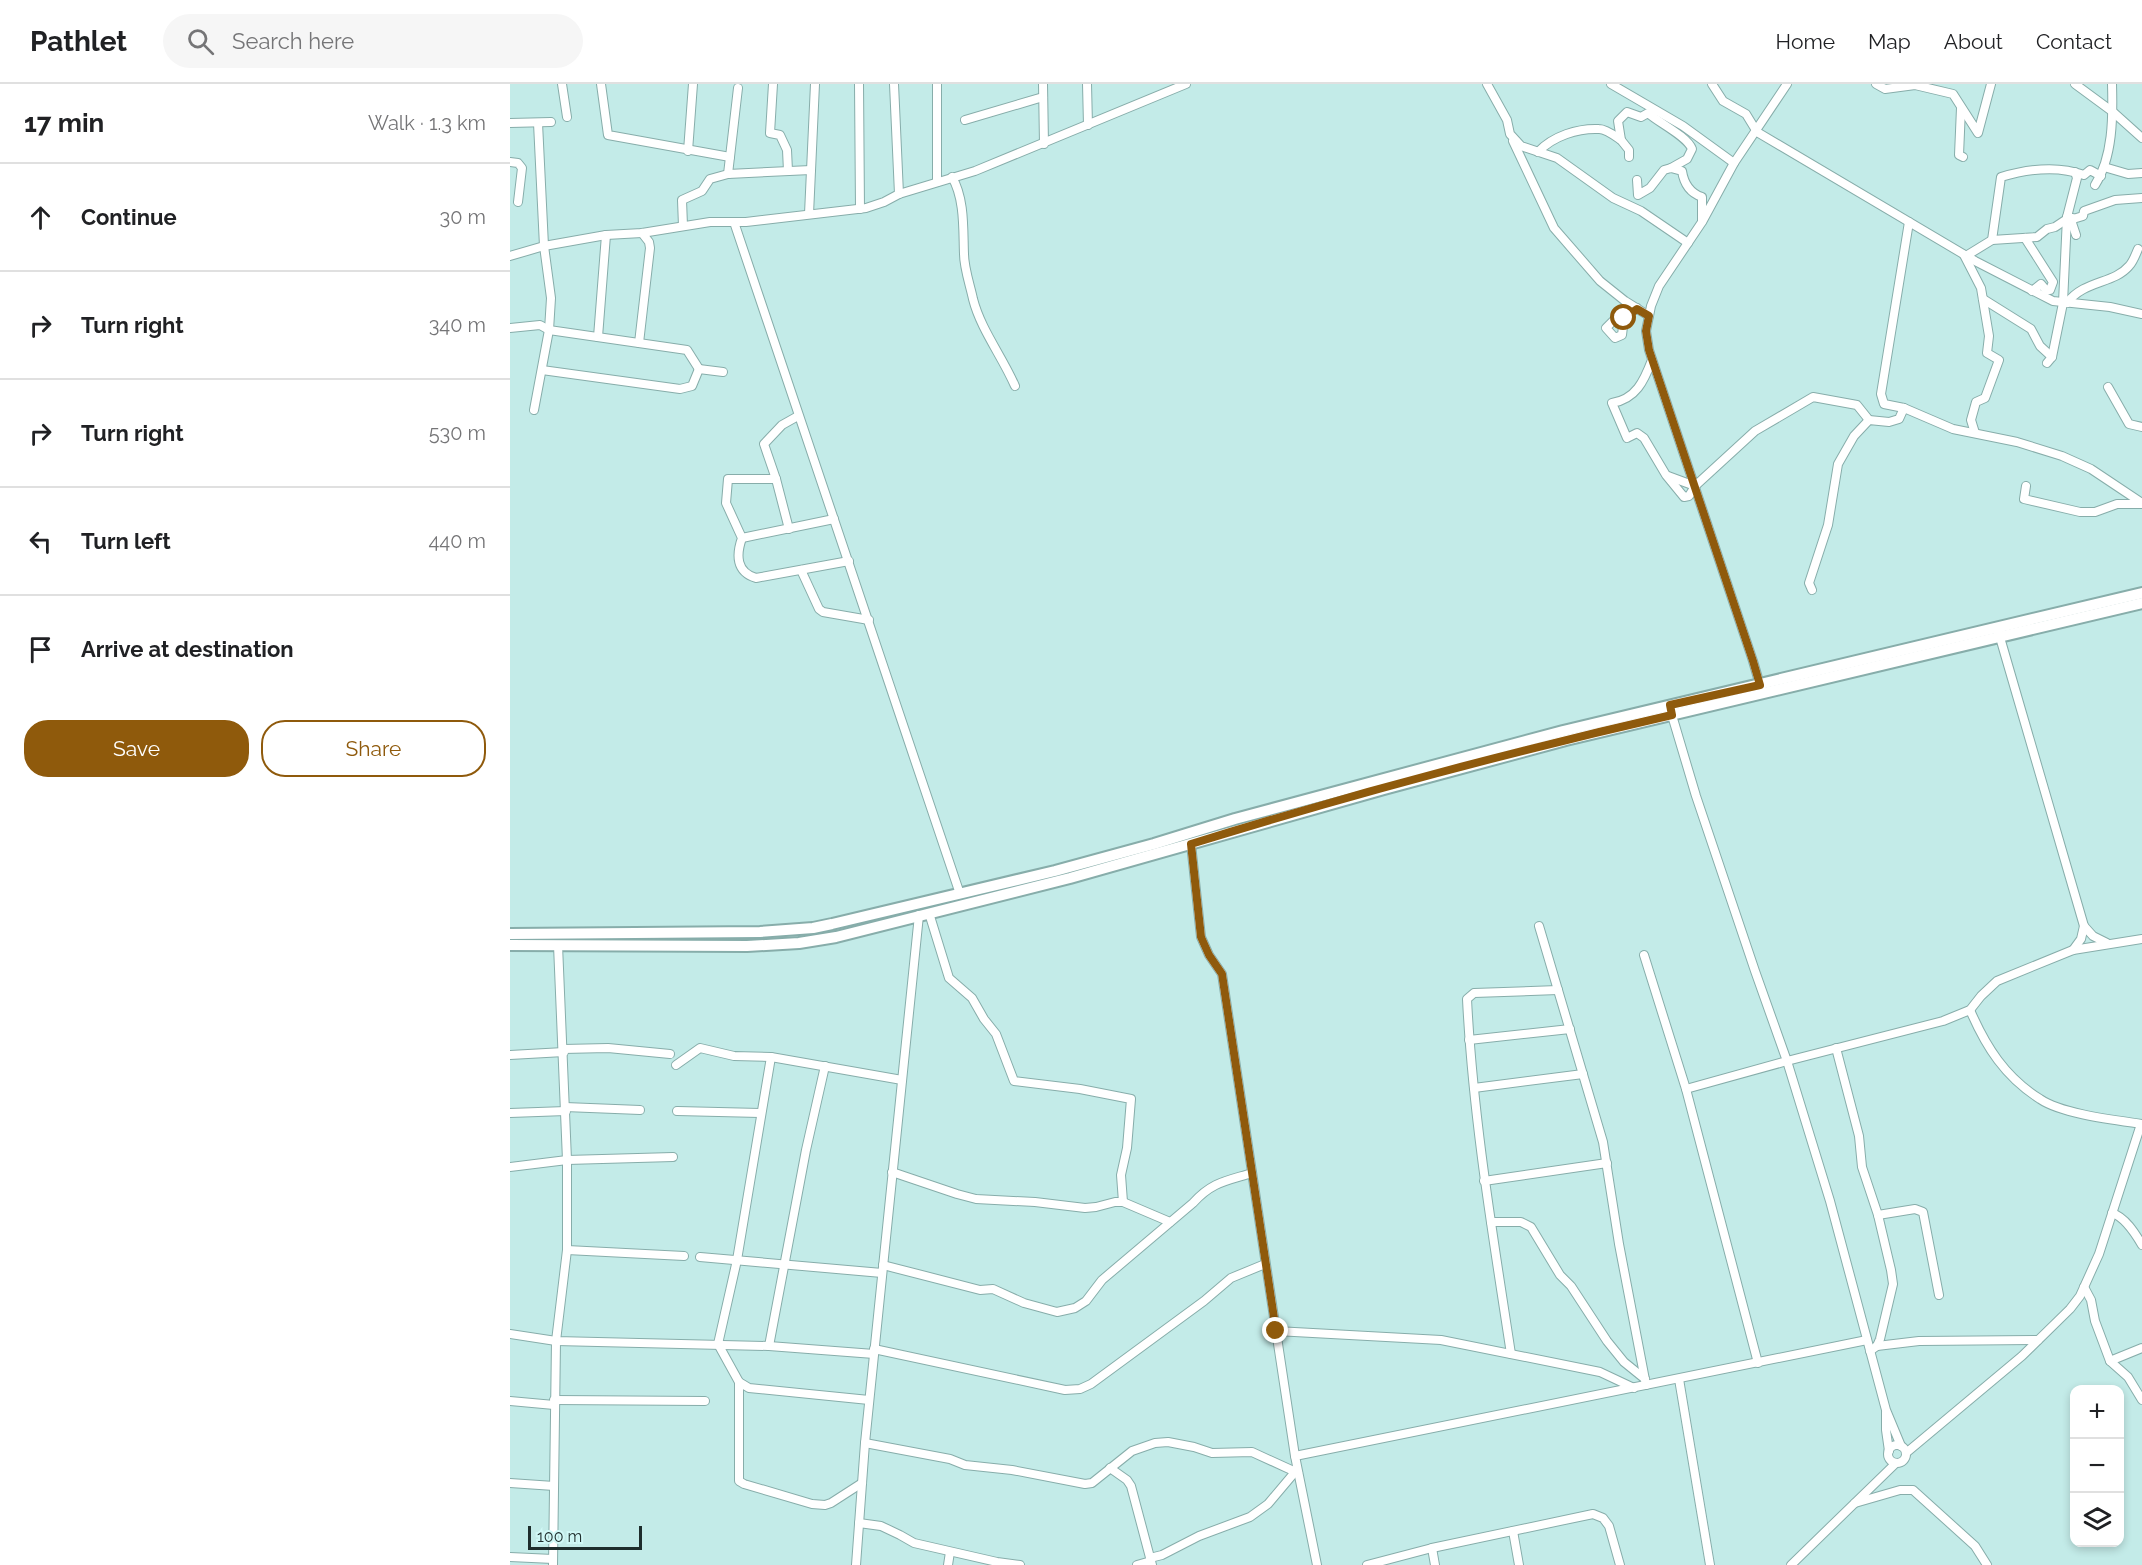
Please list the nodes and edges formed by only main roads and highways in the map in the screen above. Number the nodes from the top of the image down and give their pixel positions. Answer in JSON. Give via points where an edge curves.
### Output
{"nodes":[{"id":1,"x":2142,"y":592,"type":"edge"},
{"id":2,"x":2142,"y":603,"type":"edge"},
{"id":3,"x":1998,"y":632,"type":"junction"},
{"id":4,"x":1671,"y":710,"type":"junction"},
{"id":5,"x":510,"y":934,"type":"edge"},
{"id":6,"x":510,"y":945,"type":"edge"}],
"edges":[{"from":1,"to":3,"type":"main road"},
{"from":2,"to":3,"type":"main road"},
{"from":3,"to":4,"type":"main road"},
{"from":3,"to":4,"type":"main road","via":[[1760,685]]},
{"from":4,"to":5,"type":"main road","via":[[1520,742],[1055,871],[813,928]]},
{"from":4,"to":6,"type":"main road","via":[[1070,878],[863,931],[799,943],[694,947]]}]}
